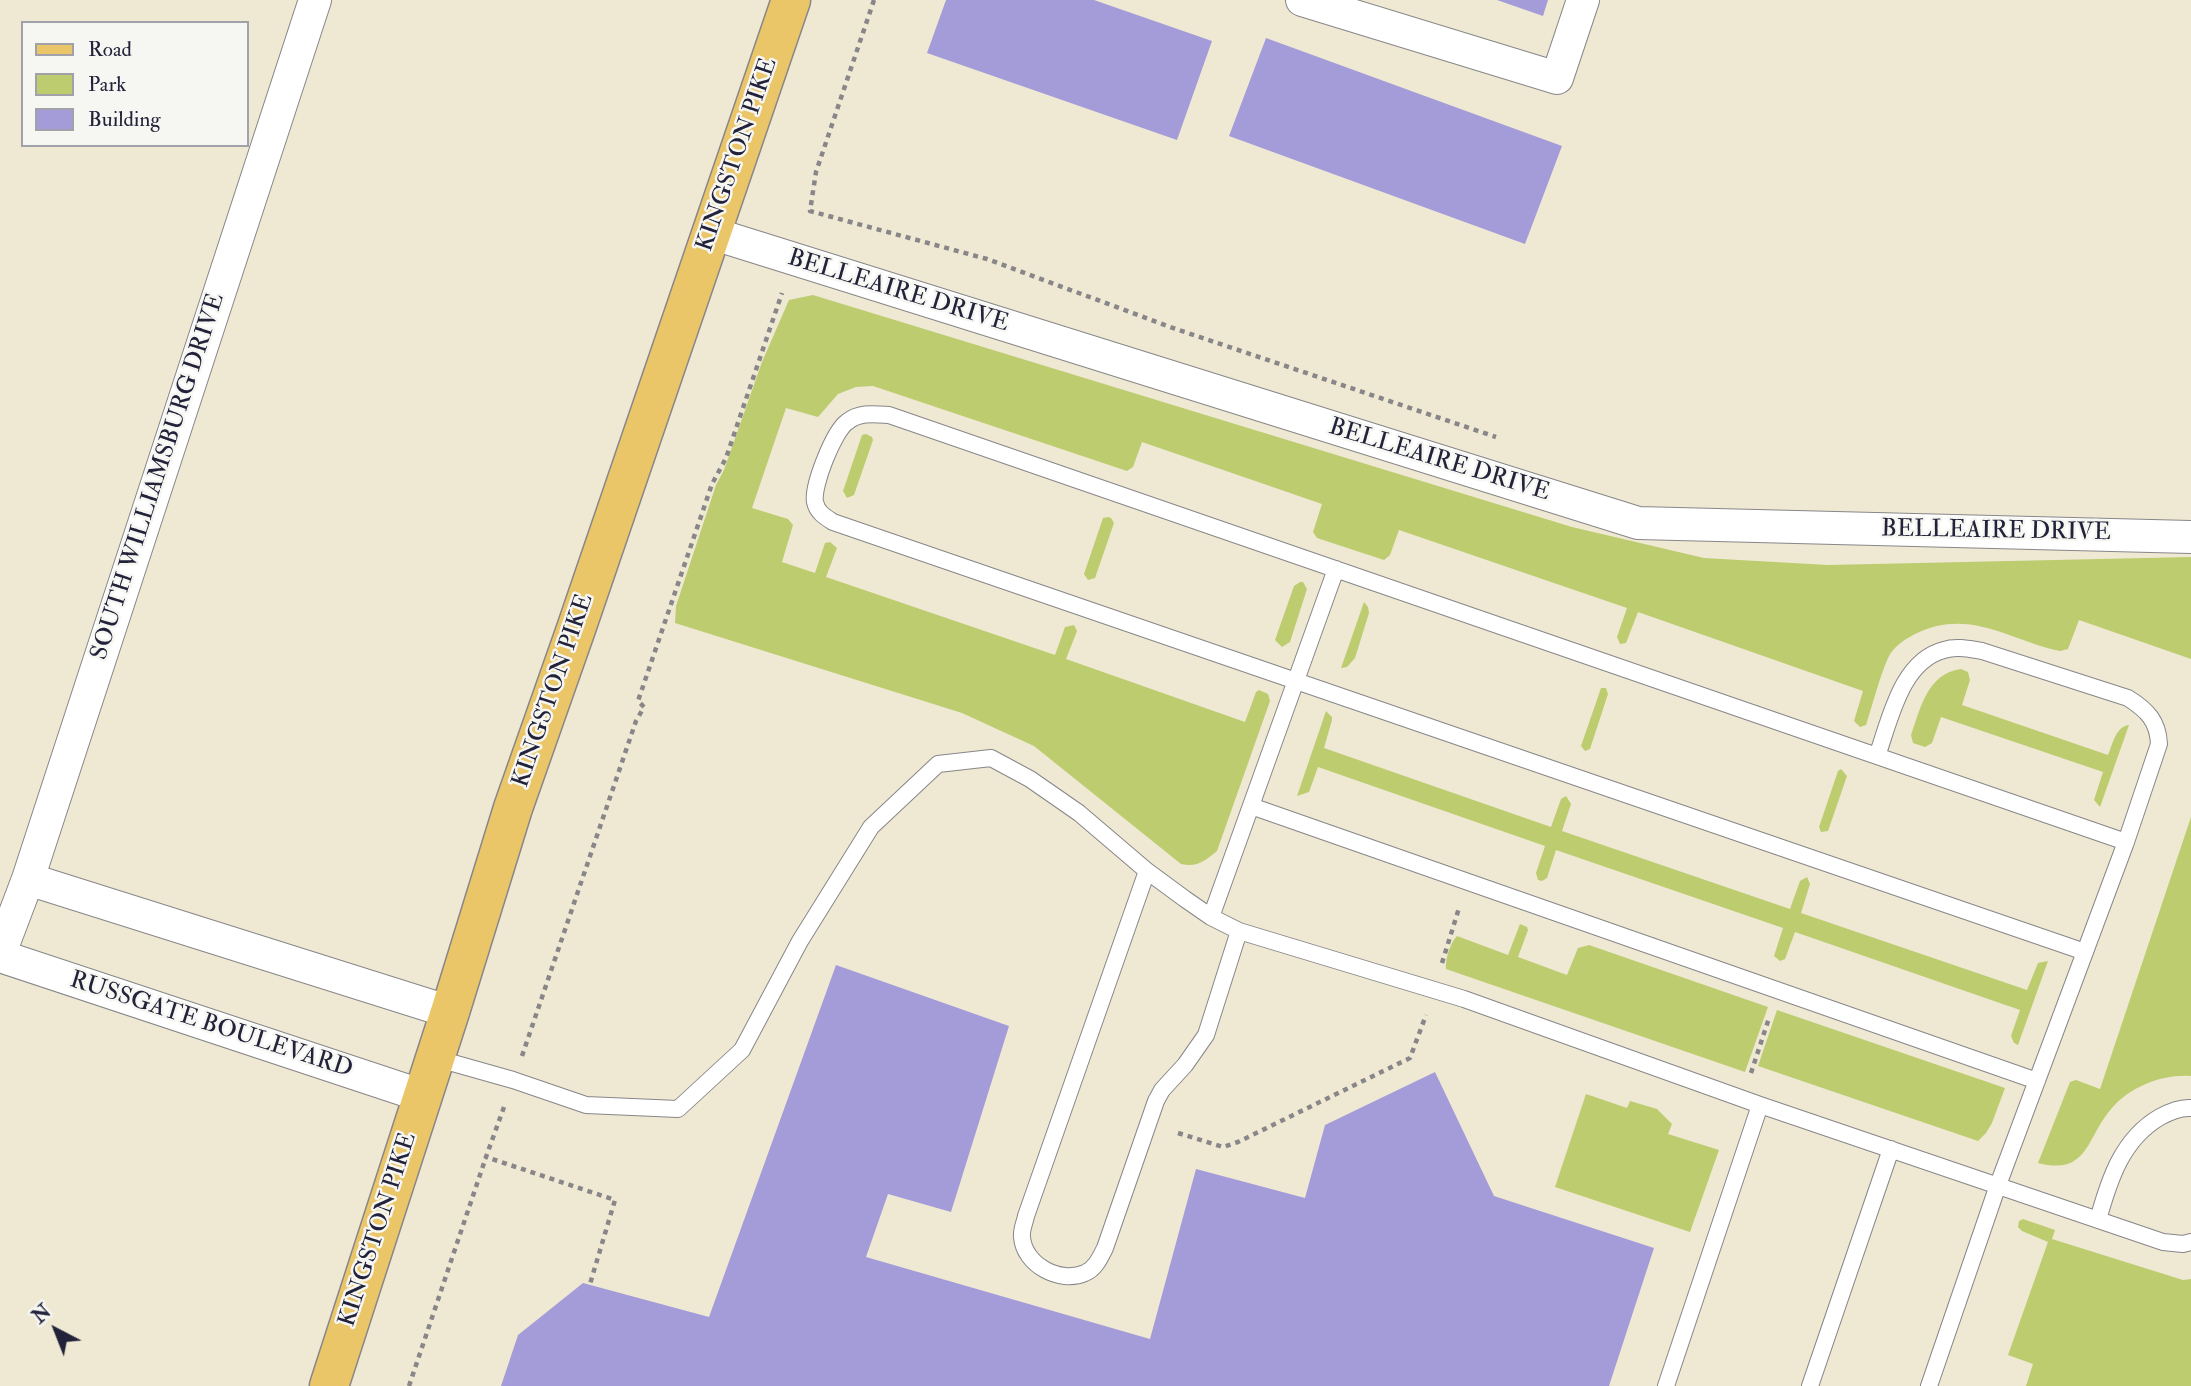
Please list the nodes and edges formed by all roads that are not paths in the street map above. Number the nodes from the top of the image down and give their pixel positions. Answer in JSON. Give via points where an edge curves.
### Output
{"nodes":[{"id":1,"x":315,"y":0,"type":"edge"},
{"id":2,"x":791,"y":0,"type":"edge"},
{"id":3,"x":1302,"y":0,"type":"edge"},
{"id":4,"x":1583,"y":0,"type":"edge"},
{"id":5,"x":711,"y":233,"type":"junction"},
{"id":6,"x":2191,"y":537,"type":"edge"},
{"id":7,"x":1336,"y":569,"type":"junction"},
{"id":8,"x":1296,"y":680,"type":"junction"},
{"id":9,"x":1877,"y":756,"type":"junction"},
{"id":10,"x":1251,"y":806,"type":"junction"},
{"id":11,"x":2126,"y":842,"type":"junction"},
{"id":12,"x":1147,"y":871,"type":"junction"},
{"id":13,"x":28,"y":879,"type":"junction"},
{"id":14,"x":1211,"y":917,"type":"junction"},
{"id":15,"x":1239,"y":931,"type":"junction"},
{"id":16,"x":2085,"y":952,"type":"junction"},
{"id":17,"x":0,"y":954,"type":"edge"},
{"id":18,"x":450,"y":1012,"type":"junction"},
{"id":19,"x":435,"y":1058,"type":"junction"},
{"id":20,"x":2037,"y":1081,"type":"junction"},
{"id":21,"x":423,"y":1096,"type":"junction"},
{"id":22,"x":1759,"y":1105,"type":"junction"},
{"id":23,"x":2191,"y":1108,"type":"edge"},
{"id":24,"x":1891,"y":1149,"type":"junction"},
{"id":25,"x":1998,"y":1185,"type":"junction"},
{"id":26,"x":2098,"y":1220,"type":"junction"},
{"id":27,"x":2191,"y":1242,"type":"edge"},
{"id":28,"x":329,"y":1386,"type":"edge"},
{"id":29,"x":1666,"y":1386,"type":"edge"},
{"id":30,"x":1810,"y":1386,"type":"edge"},
{"id":31,"x":1929,"y":1386,"type":"edge"}],
"edges":[{"from":1,"to":13,"type":"street","name":"SOUTH WILLIAMSBURG DRIVE"},
{"from":2,"to":5,"type":"main road","name":"KINGSTON PIKE"},
{"from":3,"to":4,"type":"street","via":[[1557,78]]},
{"from":5,"to":6,"type":"street","name":"BELLEAIRE DRIVE","via":[[1638,523]]},
{"from":5,"to":18,"type":"main road","name":"KINGSTON PIKE","via":[[513,808]]},
{"from":7,"to":8,"type":"lane"},
{"from":7,"to":8,"type":"lane","via":[[889,415],[860,415],[836,432],[815,489],[821,514],[833,522]]},
{"from":7,"to":9,"type":"lane"},
{"from":8,"to":10,"type":"lane"},
{"from":8,"to":16,"type":"lane"},
{"from":9,"to":11,"type":"lane"},
{"from":9,"to":11,"type":"lane","via":[[1909,676],[1942,650],[1982,651],[2128,698],[2152,718],[2159,744]]},
{"from":10,"to":14,"type":"lane"},
{"from":10,"to":20,"type":"lane"},
{"from":11,"to":16,"type":"lane"},
{"from":12,"to":14,"type":"lane"},
{"from":12,"to":15,"type":"lane","via":[[1026,1216],[1021,1235],[1025,1250],[1042,1268],[1074,1277],[1098,1262],[1156,1101],[1206,1035]]},
{"from":12,"to":19,"type":"lane","via":[[1079,813],[991,758],[938,764],[871,827],[800,941],[742,1050],[678,1109],[586,1105]]},
{"from":13,"to":17,"type":"street","name":"SOUTH WILLIAMSBURG DRIVE"},
{"from":13,"to":18,"type":"street"},
{"from":14,"to":15,"type":"lane"},
{"from":15,"to":22,"type":"lane","via":[[1433,989]]},
{"from":16,"to":20,"type":"lane"},
{"from":17,"to":21,"type":"street","name":"RUSSGATE BOULEVARD"},
{"from":18,"to":19,"type":"main road","name":"KINGSTON PIKE"},
{"from":19,"to":21,"type":"main road","name":"KINGSTON PIKE"},
{"from":20,"to":25,"type":"lane"},
{"from":21,"to":28,"type":"main road","name":"KINGSTON PIKE"},
{"from":22,"to":24,"type":"lane"},
{"from":22,"to":29,"type":"lane"},
{"from":23,"to":26,"type":"lane","via":[[2168,1112],[2133,1140],[2109,1182]]},
{"from":24,"to":25,"type":"lane"},
{"from":24,"to":30,"type":"lane"},
{"from":25,"to":26,"type":"lane"},
{"from":25,"to":31,"type":"lane"},
{"from":26,"to":27,"type":"lane","via":[[2163,1241]]}]}
